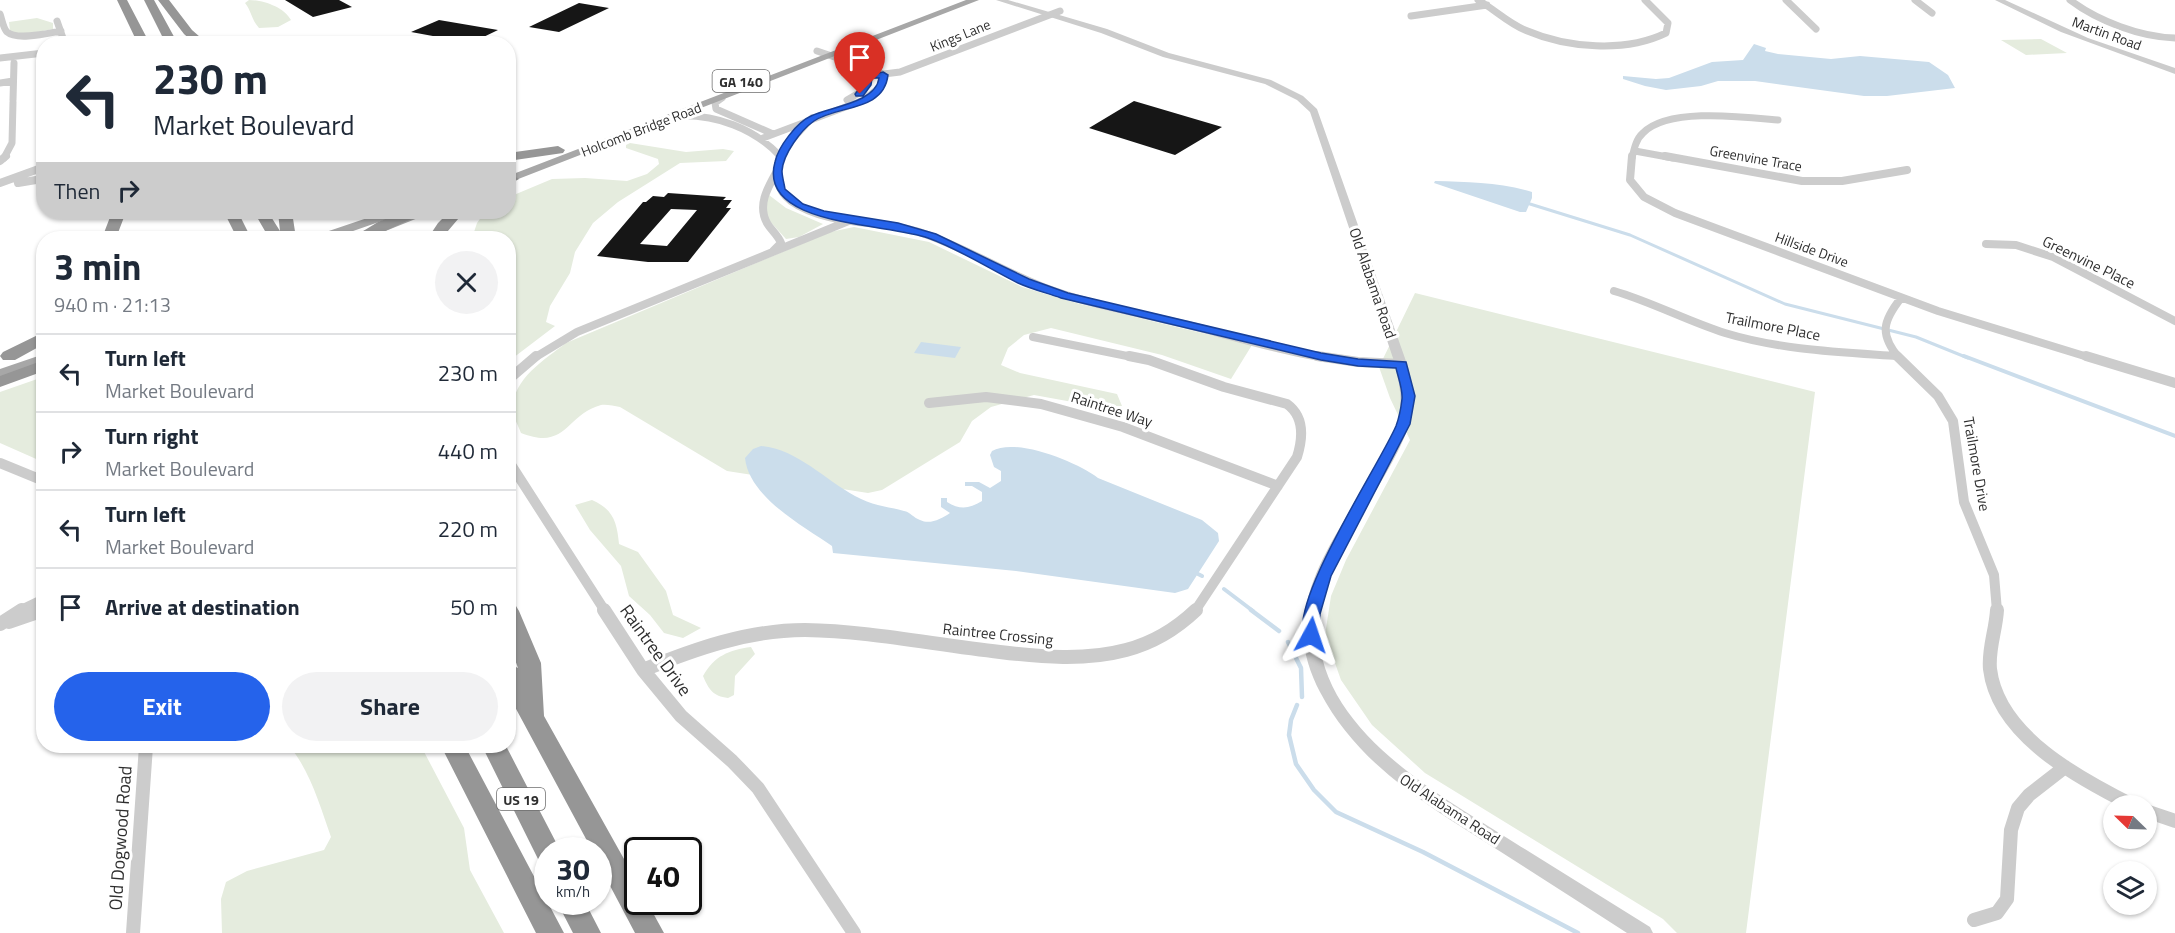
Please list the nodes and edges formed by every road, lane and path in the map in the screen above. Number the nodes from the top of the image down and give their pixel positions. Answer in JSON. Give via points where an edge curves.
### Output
{"nodes":[{"id":1,"x":122,"y":0,"type":"edge"},
{"id":2,"x":149,"y":0,"type":"edge"},
{"id":3,"x":162,"y":0,"type":"edge"},
{"id":4,"x":952,"y":0,"type":"edge"},
{"id":5,"x":974,"y":0,"type":"edge"},
{"id":6,"x":1000,"y":0,"type":"edge"},
{"id":7,"x":1019,"y":0,"type":"edge"},
{"id":8,"x":1478,"y":0,"type":"edge"},
{"id":9,"x":1646,"y":0,"type":"edge"},
{"id":10,"x":1786,"y":0,"type":"edge"},
{"id":11,"x":1915,"y":0,"type":"edge"},
{"id":12,"x":1999,"y":0,"type":"edge"},
{"id":13,"x":2070,"y":0,"type":"edge"},
{"id":14,"x":1488,"y":5,"type":"junction"},
{"id":15,"x":1056,"y":13,"type":"junction"},
{"id":16,"x":1932,"y":13,"type":"dead end"},
{"id":17,"x":0,"y":14,"type":"edge"},
{"id":18,"x":1410,"y":16,"type":"dead end"},
{"id":19,"x":57,"y":21,"type":"dead end"},
{"id":20,"x":1816,"y":30,"type":"dead end"},
{"id":21,"x":61,"y":31,"type":"junction"},
{"id":22,"x":63,"y":36,"type":"edge"},
{"id":23,"x":140,"y":36,"type":"edge"},
{"id":24,"x":168,"y":36,"type":"edge"},
{"id":25,"x":193,"y":36,"type":"edge"},
{"id":26,"x":2175,"y":38,"type":"edge"},
{"id":27,"x":828,"y":52,"type":"junction"},
{"id":28,"x":36,"y":54,"type":"edge"},
{"id":29,"x":0,"y":58,"type":"edge"},
{"id":30,"x":14,"y":63,"type":"dead end"},
{"id":31,"x":2175,"y":71,"type":"edge"},
{"id":32,"x":883,"y":75,"type":"junction"},
{"id":33,"x":868,"y":76,"type":"junction"},
{"id":34,"x":13,"y":81,"type":"junction"},
{"id":35,"x":0,"y":83,"type":"edge"},
{"id":36,"x":722,"y":98,"type":"junction"},
{"id":37,"x":835,"y":110,"type":"junction"},
{"id":38,"x":676,"y":116,"type":"junction"},
{"id":39,"x":812,"y":118,"type":"junction"},
{"id":40,"x":1778,"y":120,"type":"dead end"},
{"id":41,"x":773,"y":134,"type":"junction"},
{"id":42,"x":763,"y":138,"type":"junction"},
{"id":43,"x":558,"y":150,"type":"junction"},
{"id":44,"x":1635,"y":151,"type":"junction"},
{"id":45,"x":516,"y":156,"type":"edge"},
{"id":46,"x":781,"y":157,"type":"junction"},
{"id":47,"x":0,"y":161,"type":"edge"},
{"id":48,"x":36,"y":169,"type":"edge"},
{"id":49,"x":1907,"y":170,"type":"dead end"},
{"id":50,"x":777,"y":171,"type":"junction"},
{"id":51,"x":516,"y":173,"type":"edge"},
{"id":52,"x":516,"y":174,"type":"edge"},
{"id":53,"x":36,"y":180,"type":"dead end"},
{"id":54,"x":0,"y":185,"type":"edge"},
{"id":55,"x":381,"y":219,"type":"edge"},
{"id":56,"x":398,"y":219,"type":"edge"},
{"id":57,"x":404,"y":219,"type":"edge"},
{"id":58,"x":450,"y":219,"type":"edge"},
{"id":59,"x":851,"y":220,"type":"junction"},
{"id":60,"x":362,"y":231,"type":"edge"},
{"id":61,"x":365,"y":231,"type":"edge"},
{"id":62,"x":365,"y":231,"type":"edge"},
{"id":63,"x":440,"y":231,"type":"edge"},
{"id":64,"x":1986,"y":244,"type":"dead end"},
{"id":65,"x":771,"y":252,"type":"junction"},
{"id":66,"x":1614,"y":291,"type":"dead end"},
{"id":67,"x":1901,"y":298,"type":"junction"},
{"id":68,"x":2175,"y":321,"type":"edge"},
{"id":69,"x":1033,"y":337,"type":"dead end"},
{"id":70,"x":36,"y":341,"type":"edge"},
{"id":71,"x":36,"y":346,"type":"edge"},
{"id":72,"x":1897,"y":356,"type":"junction"},
{"id":73,"x":5,"y":358,"type":"edge"},
{"id":74,"x":36,"y":361,"type":"edge"},
{"id":75,"x":1401,"y":364,"type":"junction"},
{"id":76,"x":36,"y":368,"type":"edge"},
{"id":77,"x":516,"y":373,"type":"edge"},
{"id":78,"x":0,"y":375,"type":"edge"},
{"id":79,"x":0,"y":382,"type":"edge"},
{"id":80,"x":2175,"y":383,"type":"edge"},
{"id":81,"x":929,"y":403,"type":"dead end"},
{"id":82,"x":0,"y":463,"type":"edge"},
{"id":83,"x":516,"y":472,"type":"edge"},
{"id":84,"x":36,"y":478,"type":"edge"},
{"id":85,"x":1278,"y":486,"type":"junction"},
{"id":86,"x":36,"y":602,"type":"edge"},
{"id":87,"x":36,"y":613,"type":"edge"},
{"id":88,"x":0,"y":624,"type":"edge"},
{"id":89,"x":516,"y":631,"type":"edge"},
{"id":90,"x":643,"y":670,"type":"junction"},
{"id":91,"x":516,"y":685,"type":"edge"},
{"id":92,"x":534,"y":718,"type":"junction"},
{"id":93,"x":146,"y":753,"type":"edge"},
{"id":94,"x":457,"y":753,"type":"edge"},
{"id":95,"x":498,"y":753,"type":"edge"},
{"id":96,"x":2065,"y":767,"type":"junction"},
{"id":97,"x":2110,"y":795,"type":"edge"},
{"id":98,"x":2157,"y":815,"type":"edge"},
{"id":99,"x":2175,"y":821,"type":"edge"},
{"id":100,"x":540,"y":837,"type":"edge"},
{"id":101,"x":578,"y":915,"type":"edge"},
{"id":102,"x":1974,"y":920,"type":"dead end"},
{"id":103,"x":133,"y":933,"type":"edge"},
{"id":104,"x":550,"y":933,"type":"edge"},
{"id":105,"x":587,"y":933,"type":"edge"},
{"id":106,"x":650,"y":933,"type":"edge"},
{"id":107,"x":854,"y":933,"type":"edge"},
{"id":108,"x":1643,"y":933,"type":"edge"}],
"edges":[{"from":1,"to":23,"type":"highway"},
{"from":2,"to":24,"type":"highway"},
{"from":3,"to":25,"type":"highway"},
{"from":4,"to":27,"type":"main road","name":"Holcomb Bridge Road","number":"GA 140"},
{"from":5,"to":27,"type":"main road","name":"Holcomb Bridge Road","number":"GA 140"},
{"from":6,"to":15,"type":"street","name":"Old Alabama Road"},
{"from":7,"to":15,"type":"street","name":"Old Alabama Road"},
{"from":8,"to":14,"type":"street"},
{"from":9,"to":14,"type":"street","via":[[1668,23],[1666,33],[1648,42],[1613,45],[1533,33]]},
{"from":10,"to":20,"type":"street"},
{"from":11,"to":16,"type":"street"},
{"from":12,"to":31,"type":"street","name":"Martin Road","via":[[2085,41]]},
{"from":13,"to":26,"type":"street","via":[[2131,29],[2163,40]]},
{"from":14,"to":18,"type":"street"},
{"from":15,"to":32,"type":"street","name":"Kings Lane"},
{"from":15,"to":75,"type":"street","name":"Old Alabama Road","via":[[1166,55],[1268,82],[1309,104],[1318,118]]},
{"from":17,"to":21,"type":"street","via":[[12,35]]},
{"from":19,"to":21,"type":"street"},
{"from":21,"to":22,"type":"street"},
{"from":27,"to":32,"type":"street","via":[[867,63]]},
{"from":27,"to":33,"type":"street"},
{"from":27,"to":36,"type":"main road","name":"Holcomb Bridge Road","number":"GA 140"},
{"from":27,"to":43,"type":"main road","name":"Holcomb Bridge Road","number":"GA 140"},
{"from":28,"to":29,"type":"street"},
{"from":30,"to":34,"type":"street"},
{"from":32,"to":33,"type":"street","name":"Kings Lane"},
{"from":32,"to":37,"type":"street","via":[[882,85],[872,95]]},
{"from":33,"to":37,"type":"street","via":[[860,94]]},
{"from":34,"to":35,"type":"street"},
{"from":34,"to":47,"type":"street","via":[[12,142]]},
{"from":36,"to":38,"type":"main road","name":"Holcomb Bridge Road","number":"GA 140"},
{"from":36,"to":41,"type":"street","via":[[715,103],[716,109]]},
{"from":37,"to":39,"type":"street"},
{"from":38,"to":42,"type":"street","via":[[708,116]]},
{"from":38,"to":52,"type":"main road","name":"Holcomb Bridge Road","number":"GA 140"},
{"from":39,"to":41,"type":"street"},
{"from":39,"to":46,"type":"street"},
{"from":40,"to":44,"type":"street","name":"Hillside Drive","via":[[1673,120],[1646,129],[1639,136]]},
{"from":41,"to":42,"type":"street"},
{"from":42,"to":46,"type":"street"},
{"from":43,"to":45,"type":"highway"},
{"from":43,"to":51,"type":"main road","name":"Holcomb Bridge Road","number":"GA 140"},
{"from":44,"to":49,"type":"street","name":"Greenvine Trace","via":[[1802,181],[1842,181]]},
{"from":44,"to":67,"type":"street","name":"Hillside Drive","via":[[1630,180],[1653,203]]},
{"from":46,"to":50,"type":"street"},
{"from":48,"to":54,"type":"street"},
{"from":50,"to":59,"type":"street","via":[[780,190],[790,200],[822,214]]},
{"from":50,"to":65,"type":"street","via":[[761,206],[765,220],[780,239]]},
{"from":53,"to":54,"type":"street"},
{"from":55,"to":60,"type":"main road"},
{"from":56,"to":61,"type":"highway"},
{"from":57,"to":62,"type":"main road"},
{"from":58,"to":63,"type":"highway"},
{"from":59,"to":65,"type":"street"},
{"from":59,"to":75,"type":"street","via":[[898,226],[932,236],[1025,282],[1065,295],[1321,357]]},
{"from":64,"to":68,"type":"street","name":"Greenvine Place","via":[[2016,245],[2053,256]]},
{"from":65,"to":77,"type":"street","via":[[568,337]]},
{"from":66,"to":72,"type":"street","name":"Trailmore Place","via":[[1702,326],[1754,341],[1813,351]]},
{"from":67,"to":72,"type":"street","name":"Trailmore Drive","via":[[1884,326],[1887,341]]},
{"from":67,"to":80,"type":"street","name":"Hillside Drive"},
{"from":69,"to":85,"type":"street","name":"Raintree Crossing","via":[[1149,360],[1294,408],[1302,444]]},
{"from":70,"to":73,"type":"highway"},
{"from":71,"to":73,"type":"main road"},
{"from":72,"to":96,"type":"street","name":"Trailmore Drive","via":[[1937,393],[1951,413],[1964,501],[1997,587],[1998,608],[1988,657],[1990,678],[2016,722]]},
{"from":74,"to":78,"type":"main road"},
{"from":75,"to":108,"type":"street","name":"Old Alabama Road","via":[[1409,396],[1403,424],[1316,595],[1311,635],[1322,681],[1351,729],[1394,773]]},
{"from":76,"to":79,"type":"highway"},
{"from":81,"to":85,"type":"street","name":"Raintree Way","via":[[963,397],[1054,406],[1112,423]]},
{"from":82,"to":84,"type":"street"},
{"from":83,"to":90,"type":"street","name":"Raintree Drive"},
{"from":85,"to":90,"type":"street","name":"Raintree Crossing","via":[[1196,610],[1181,625],[1143,645],[1095,655],[1032,655],[803,630],[729,639]]},
{"from":86,"to":88,"type":"street"},
{"from":87,"to":88,"type":"street"},
{"from":89,"to":92,"type":"highway","via":[[529,663]]},
{"from":90,"to":107,"type":"street","name":"Raintree Drive","via":[[681,716],[758,788]]},
{"from":91,"to":92,"type":"highway"},
{"from":92,"to":106,"type":"highway"},
{"from":93,"to":103,"type":"street","name":"Old Dogwood Road"},
{"from":94,"to":104,"type":"highway"},
{"from":95,"to":100,"type":"highway","number":"US 19"},
{"from":96,"to":97,"type":"street","name":"Trailmore Drive"},
{"from":96,"to":102,"type":"street","via":[[2018,808],[2010,830],[2007,899],[1997,913]]},
{"from":98,"to":99,"type":"street"},
{"from":101,"to":105,"type":"highway"}]}
